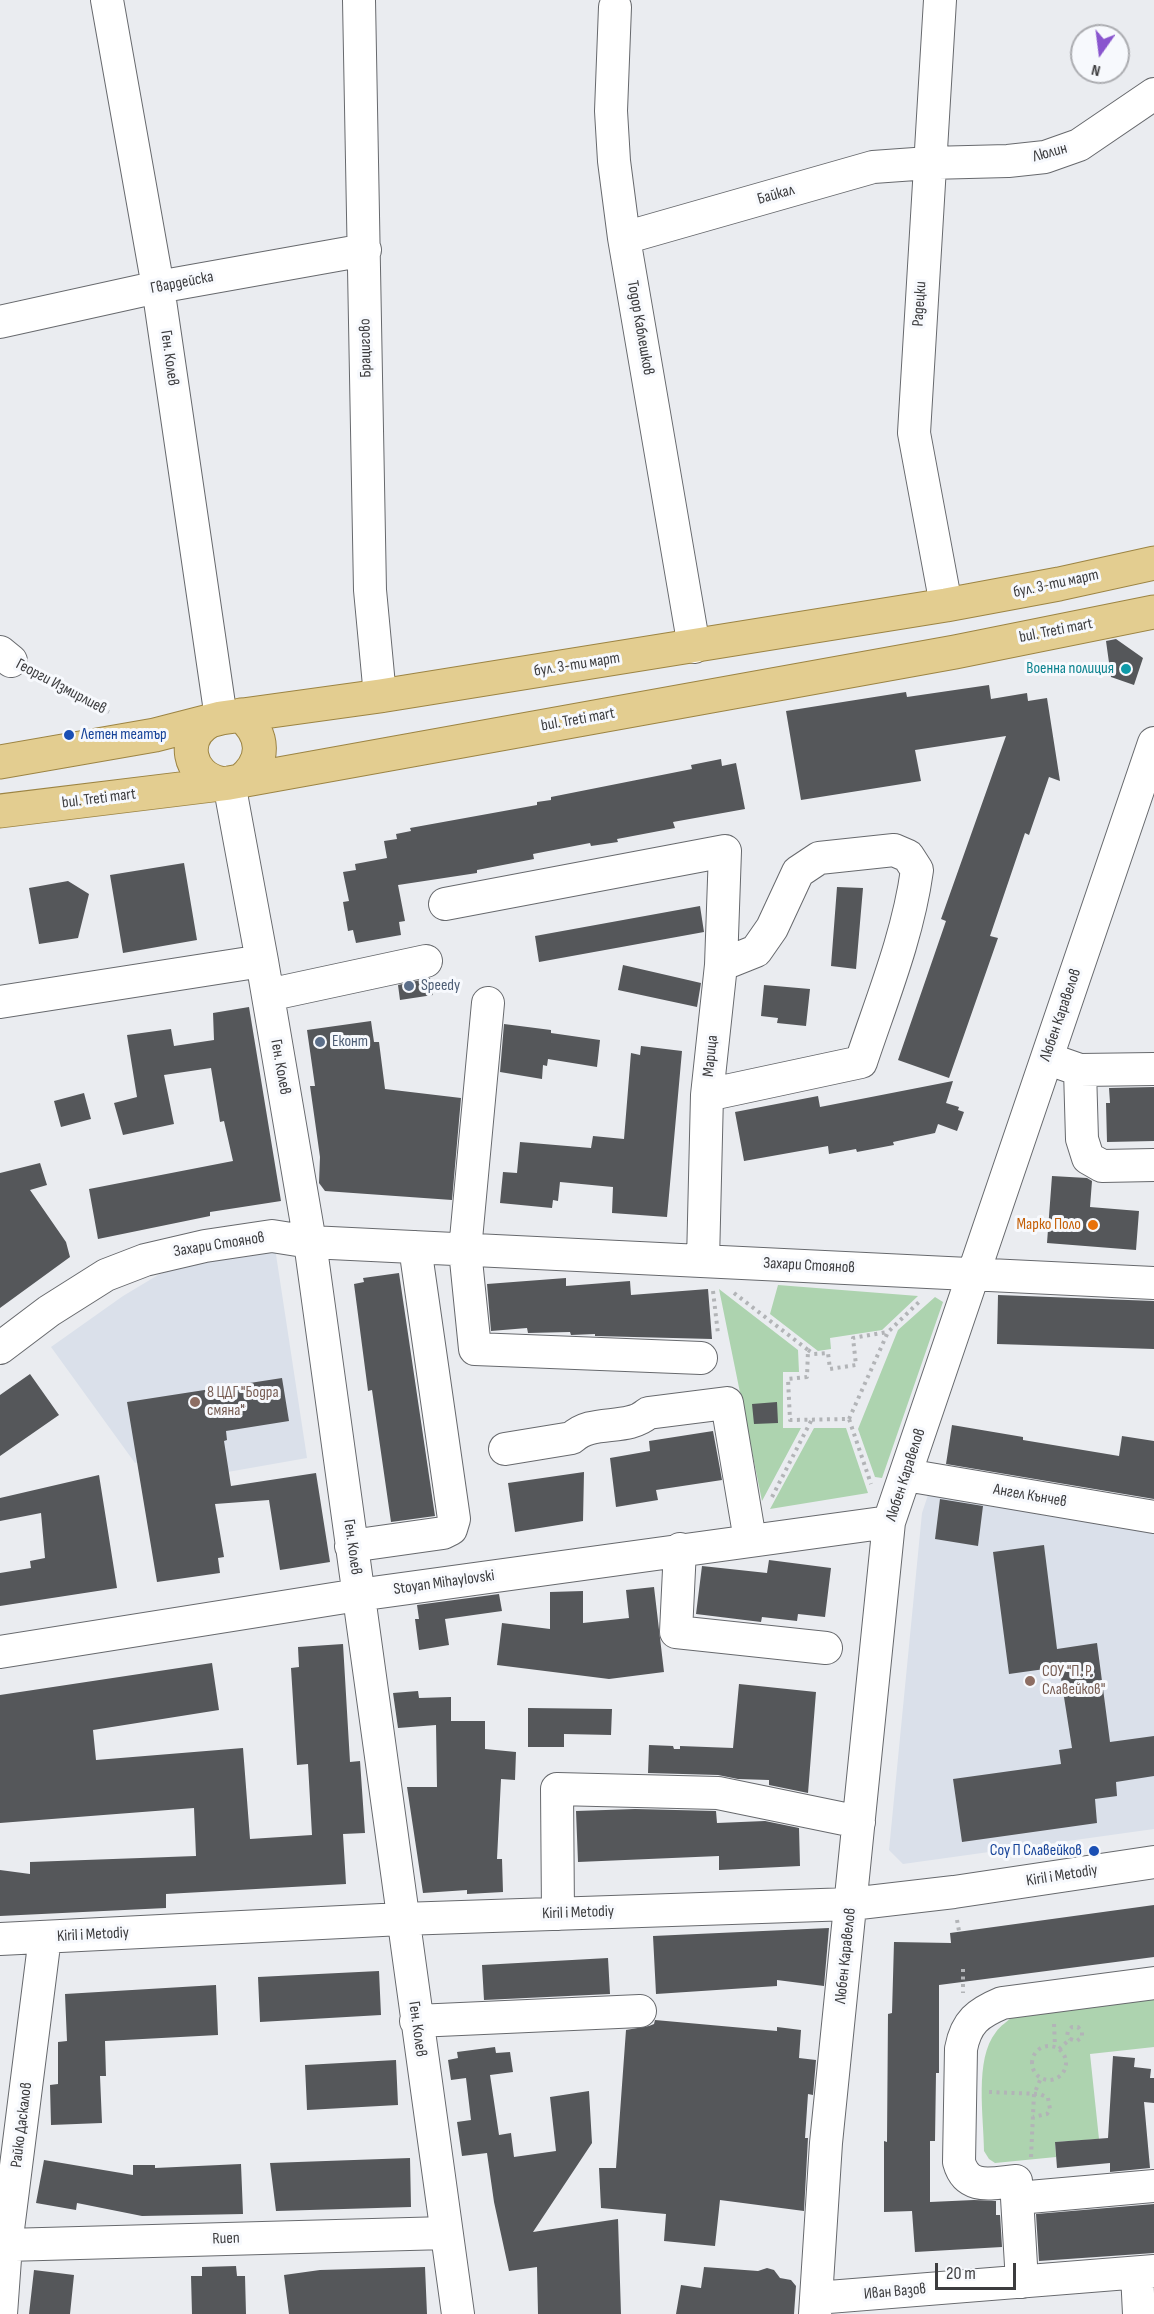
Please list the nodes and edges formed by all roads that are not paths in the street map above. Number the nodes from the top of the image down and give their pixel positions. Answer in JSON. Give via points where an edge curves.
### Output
{"nodes":[{"id":1,"x":107,"y":0,"type":"edge"},
{"id":2,"x":359,"y":0,"type":"edge"},
{"id":3,"x":940,"y":0,"type":"edge"},
{"id":4,"x":615,"y":7,"type":"dead end"},
{"id":5,"x":1154,"y":94,"type":"edge"},
{"id":6,"x":929,"y":163,"type":"junction"},
{"id":7,"x":624,"y":238,"type":"junction"},
{"id":8,"x":365,"y":250,"type":"junction"},
{"id":9,"x":158,"y":287,"type":"junction"},
{"id":10,"x":0,"y":322,"type":"edge"},
{"id":11,"x":1154,"y":563,"type":"edge"},
{"id":12,"x":946,"y":605,"type":"junction"},
{"id":13,"x":1154,"y":612,"type":"edge"},
{"id":14,"x":694,"y":647,"type":"junction"},
{"id":15,"x":380,"y":696,"type":"junction"},
{"id":16,"x":224,"y":718,"type":"junction"},
{"id":17,"x":1154,"y":743,"type":"edge"},
{"id":18,"x":0,"y":762,"type":"edge"},
{"id":19,"x":230,"y":782,"type":"junction"},
{"id":20,"x":0,"y":811,"type":"edge"},
{"id":21,"x":445,"y":904,"type":"dead end"},
{"id":22,"x":262,"y":961,"type":"junction"},
{"id":23,"x":426,"y":961,"type":"dead end"},
{"id":24,"x":721,"y":965,"type":"junction"},
{"id":25,"x":268,"y":995,"type":"junction"},
{"id":26,"x":0,"y":1002,"type":"edge"},
{"id":27,"x":488,"y":1003,"type":"dead end"},
{"id":28,"x":1047,"y":1058,"type":"junction"},
{"id":29,"x":1154,"y":1069,"type":"edge"},
{"id":30,"x":1080,"y":1070,"type":"junction"},
{"id":31,"x":707,"y":1095,"type":"junction"},
{"id":32,"x":1154,"y":1165,"type":"edge"},
{"id":33,"x":310,"y":1242,"type":"junction"},
{"id":34,"x":415,"y":1247,"type":"junction"},
{"id":35,"x":465,"y":1250,"type":"junction"},
{"id":36,"x":708,"y":1273,"type":"junction"},
{"id":37,"x":960,"y":1274,"type":"junction"},
{"id":38,"x":1154,"y":1283,"type":"edge"},
{"id":39,"x":0,"y":1348,"type":"edge"},
{"id":40,"x":710,"y":1351,"type":"road end"},
{"id":41,"x":506,"y":1449,"type":"dead end"},
{"id":42,"x":906,"y":1475,"type":"junction"},
{"id":43,"x":1154,"y":1517,"type":"edge"},
{"id":44,"x":889,"y":1522,"type":"junction"},
{"id":45,"x":750,"y":1540,"type":"junction"},
{"id":46,"x":351,"y":1546,"type":"junction"},
{"id":47,"x":680,"y":1549,"type":"junction"},
{"id":48,"x":358,"y":1595,"type":"junction"},
{"id":49,"x":826,"y":1648,"type":"dead end"},
{"id":50,"x":0,"y":1653,"type":"edge"},
{"id":51,"x":859,"y":1822,"type":"junction"},
{"id":52,"x":1154,"y":1862,"type":"edge"},
{"id":53,"x":851,"y":1904,"type":"junction"},
{"id":54,"x":558,"y":1914,"type":"junction"},
{"id":55,"x":402,"y":1919,"type":"junction"},
{"id":56,"x":45,"y":1937,"type":"junction"},
{"id":57,"x":0,"y":1940,"type":"edge"},
{"id":58,"x":1154,"y":1983,"type":"edge"},
{"id":59,"x":640,"y":2010,"type":"dead end"},
{"id":60,"x":416,"y":2021,"type":"junction"},
{"id":61,"x":1021,"y":2186,"type":"junction"},
{"id":62,"x":1154,"y":2186,"type":"edge"},
{"id":63,"x":446,"y":2233,"type":"junction"},
{"id":64,"x":4,"y":2259,"type":"edge"},
{"id":65,"x":1145,"y":2272,"type":"edge"},
{"id":66,"x":1022,"y":2282,"type":"junction"},
{"id":67,"x":815,"y":2306,"type":"edge"},
{"id":68,"x":1,"y":2314,"type":"edge"},
{"id":69,"x":458,"y":2314,"type":"edge"},
{"id":70,"x":1139,"y":2314,"type":"edge"}],
"edges":[{"from":1,"to":9,"type":"street","name":"Ген. Колев"},
{"from":2,"to":8,"type":"street","name":"Брацигово"},
{"from":3,"to":6,"type":"street","name":"Радецки"},
{"from":4,"to":7,"type":"street","name":"Тодор Каблешков","via":[[611,111]]},
{"from":5,"to":6,"type":"street","name":"Люлин","via":[[1079,145],[1046,157]]},
{"from":6,"to":7,"type":"street","name":"Байкал","via":[[873,167]]},
{"from":6,"to":12,"type":"street","name":"Радецки","via":[[914,433]]},
{"from":7,"to":14,"type":"street","name":"Тодор Каблешков"},
{"from":8,"to":9,"type":"street","name":"Гвардейска"},
{"from":8,"to":15,"type":"street","name":"Брацигово","via":[[370,590]]},
{"from":9,"to":10,"type":"street","name":"Гвардейска"},
{"from":9,"to":16,"type":"street","name":"Ген. Колев"},
{"from":11,"to":12,"type":"main road","name":"бул. 3-ти март"},
{"from":12,"to":14,"type":"main road","name":"бул. 3-ти март"},
{"from":13,"to":19,"type":"main road","name":"bul. Treti mart","via":[[955,652]]},
{"from":14,"to":15,"type":"main road","name":"бул. 3-ти март"},
{"from":15,"to":16,"type":"main road","name":"бул. 3-ти март"},
{"from":16,"to":18,"type":"main road","name":"бул. 3-ти март","via":[[154,735]]},
{"from":16,"to":19,"type":"main road","via":[[255,730],[260,746],[253,769]]},
{"from":16,"to":19,"type":"main road","via":[[195,735],[190,750],[194,766],[205,778]]},
{"from":17,"to":28,"type":"street","name":"Любен Каравелов"},
{"from":19,"to":20,"type":"main road","name":"bul. Treti mart"},
{"from":19,"to":22,"type":"street","name":"Ген. Колев"},
{"from":21,"to":24,"type":"street","name":"Марица","via":[[725,851]]},
{"from":22,"to":25,"type":"street","name":"Ген. Колев"},
{"from":22,"to":26,"type":"street"},
{"from":23,"to":25,"type":"street"},
{"from":24,"to":31,"type":"street","name":"Марица"},
{"from":24,"to":31,"type":"street","via":[[756,951],[772,928],[798,872],[819,858],[894,850],[908,856],[917,870],[908,916],[861,1062]]},
{"from":25,"to":33,"type":"street","name":"Ген. Колев"},
{"from":27,"to":35,"type":"street"},
{"from":28,"to":30,"type":"street"},
{"from":28,"to":37,"type":"street","name":"Любен Каравелов"},
{"from":29,"to":30,"type":"street"},
{"from":30,"to":32,"type":"street","via":[[1082,1139],[1088,1158],[1102,1166]]},
{"from":31,"to":36,"type":"street","name":"Марица"},
{"from":33,"to":34,"type":"street","name":"Захари Стоянов"},
{"from":33,"to":39,"type":"street","name":"Захари Стоянов","via":[[272,1236],[145,1260],[106,1275]]},
{"from":33,"to":46,"type":"street","name":"Ген. Колев"},
{"from":34,"to":35,"type":"street","name":"Захари Стоянов"},
{"from":34,"to":46,"type":"street","via":[[454,1519],[452,1528],[443,1533]]},
{"from":35,"to":36,"type":"street","name":"Захари Стоянов"},
{"from":35,"to":40,"type":"street","via":[[475,1349]]},
{"from":36,"to":37,"type":"street","name":"Захари Стоянов"},
{"from":37,"to":38,"type":"street","name":"Захари Стоянов"},
{"from":37,"to":42,"type":"street","name":"Любен Каравелов"},
{"from":41,"to":45,"type":"street","via":[[572,1438],[580,1430],[639,1421],[648,1413],[727,1403]]},
{"from":42,"to":43,"type":"street","name":"Ангел Кънчев"},
{"from":42,"to":44,"type":"street","name":"Любен Каравелов"},
{"from":44,"to":45,"type":"street","name":"Stoyan Mihaylovski"},
{"from":44,"to":51,"type":"street","name":"Любен Каравелов"},
{"from":45,"to":47,"type":"street","name":"Stoyan Mihaylovski"},
{"from":46,"to":48,"type":"street","name":"Ген. Колев"},
{"from":47,"to":48,"type":"street","name":"Stoyan Mihaylovski"},
{"from":47,"to":49,"type":"street","via":[[676,1632]]},
{"from":48,"to":50,"type":"street","name":"Stoyan Mihaylovski"},
{"from":48,"to":55,"type":"street","name":"Ген. Колев"},
{"from":51,"to":53,"type":"street","name":"Любен Каравелов"},
{"from":51,"to":54,"type":"street","via":[[718,1793],[557,1789]]},
{"from":52,"to":53,"type":"street","name":"Kiril i Metodiy"},
{"from":53,"to":54,"type":"street","name":"Kiril i Metodiy"},
{"from":53,"to":67,"type":"street","name":"Любен Каравелов","via":[[826,2143]]},
{"from":54,"to":55,"type":"street","name":"Kiril i Metodiy"},
{"from":55,"to":56,"type":"street","name":"Kiril i Metodiy"},
{"from":55,"to":60,"type":"street","name":"Ген. Колев"},
{"from":56,"to":57,"type":"street","name":"Kiril i Metodiy"},
{"from":56,"to":64,"type":"street","name":"Райко Даскалов"},
{"from":58,"to":61,"type":"street","via":[[1002,2003],[984,2010],[971,2023],[961,2049],[962,2172],[970,2181]]},
{"from":59,"to":60,"type":"street"},
{"from":60,"to":63,"type":"street","name":"Ген. Колев"},
{"from":61,"to":62,"type":"street","via":[[1096,2192]]},
{"from":61,"to":66,"type":"street"},
{"from":63,"to":64,"type":"street","name":"Ruen"},
{"from":63,"to":69,"type":"street","name":"Ген. Колев"},
{"from":64,"to":68,"type":"street","name":"Райко Даскалов"},
{"from":65,"to":66,"type":"street","name":"Иван Вазов"},
{"from":65,"to":70,"type":"street"},
{"from":66,"to":67,"type":"street","name":"Иван Вазов"}]}
